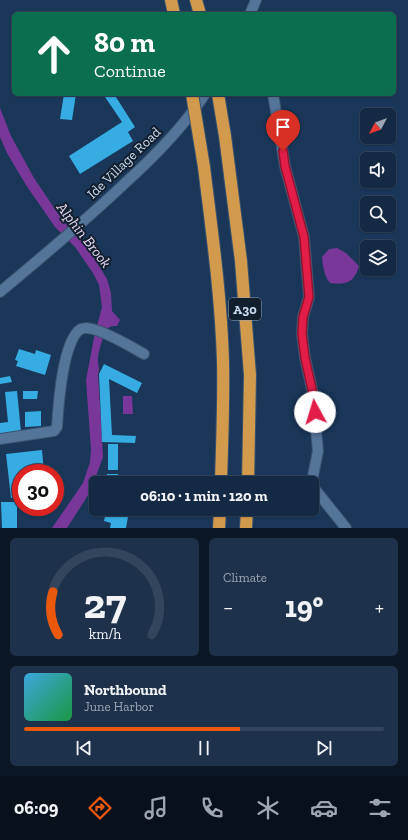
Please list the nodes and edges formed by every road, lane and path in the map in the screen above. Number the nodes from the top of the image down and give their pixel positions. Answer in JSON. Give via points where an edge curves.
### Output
{"nodes":[{"id":1,"x":171,"y":0,"type":"edge"},
{"id":2,"x":196,"y":0,"type":"edge"},
{"id":3,"x":256,"y":0,"type":"edge"},
{"id":4,"x":174,"y":12,"type":"edge"},
{"id":5,"x":199,"y":12,"type":"edge"},
{"id":6,"x":251,"y":12,"type":"edge"},
{"id":7,"x":192,"y":96,"type":"edge"},
{"id":8,"x":204,"y":96,"type":"edge"},
{"id":9,"x":218,"y":96,"type":"edge"},
{"id":10,"x":273,"y":96,"type":"edge"},
{"id":11,"x":0,"y":292,"type":"edge"},
{"id":12,"x":144,"y":354,"type":"dead end"},
{"id":13,"x":0,"y":439,"type":"edge"},
{"id":14,"x":220,"y":476,"type":"edge"},
{"id":15,"x":248,"y":476,"type":"edge"},
{"id":16,"x":220,"y":516,"type":"edge"},
{"id":17,"x":247,"y":516,"type":"edge"},
{"id":18,"x":219,"y":528,"type":"edge"},
{"id":19,"x":246,"y":528,"type":"edge"},
{"id":20,"x":346,"y":528,"type":"edge"}],
"edges":[{"from":1,"to":4,"type":"highway"},
{"from":2,"to":5,"type":"highway"},
{"from":3,"to":6,"type":"street"},
{"from":7,"to":14,"type":"highway","number":"A30","bridge":true,"via":[[217,268],[223,360]]},
{"from":8,"to":11,"type":"street","name":"Ide Village Road","via":[[153,157],[90,216]]},
{"from":9,"to":15,"type":"highway","number":"A30","via":[[241,261],[250,375]]},
{"from":10,"to":20,"type":"street","via":[[285,166],[304,237],[309,297],[303,317],[302,334],[312,389],[318,451],[313,476],[314,488]]},
{"from":12,"to":13,"type":"street","via":[[94,329],[84,327],[79,330],[69,346],[61,384],[57,427],[54,431]]},
{"from":16,"to":18,"type":"highway"},
{"from":17,"to":19,"type":"highway"}]}
